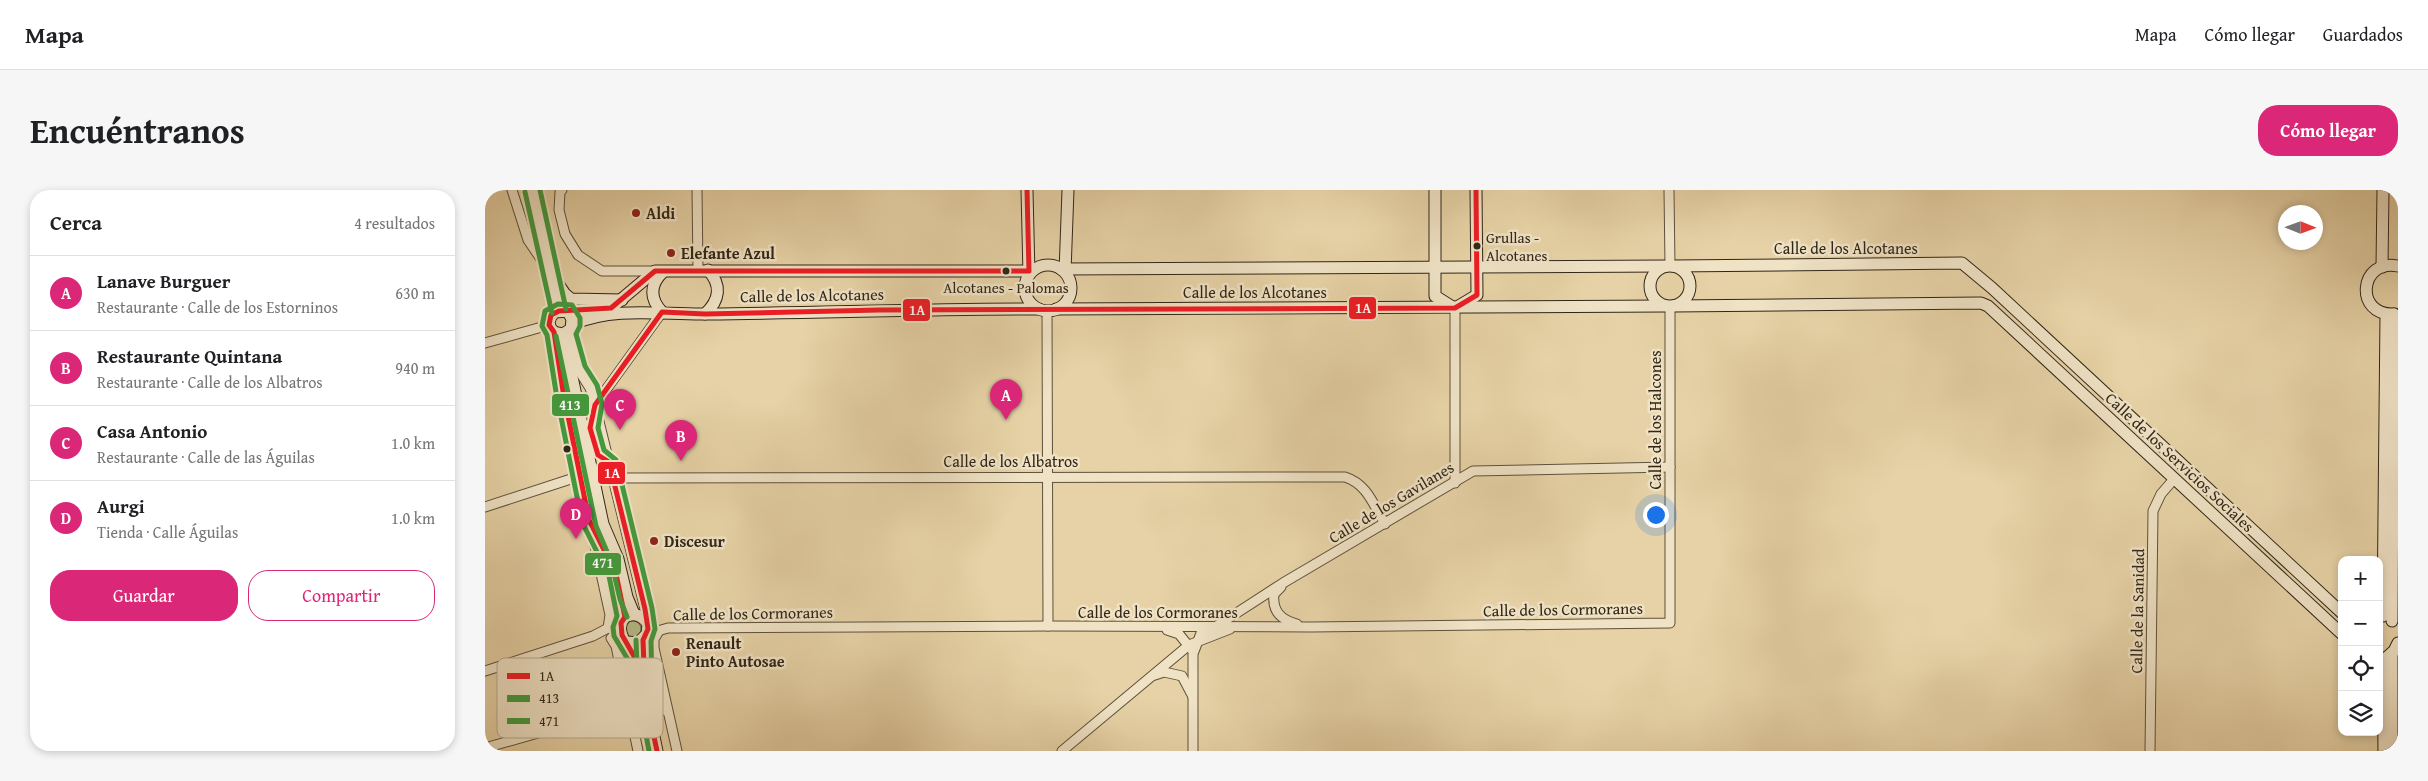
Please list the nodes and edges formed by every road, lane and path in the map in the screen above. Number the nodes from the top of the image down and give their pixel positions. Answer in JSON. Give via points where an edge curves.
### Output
{"nodes":[{"id":1,"x":512,"y":190,"type":"edge"},
{"id":2,"x":532,"y":190,"type":"edge"},
{"id":3,"x":562,"y":190,"type":"edge"},
{"id":4,"x":697,"y":190,"type":"edge"},
{"id":5,"x":1027,"y":190,"type":"edge"},
{"id":6,"x":1068,"y":190,"type":"edge"},
{"id":7,"x":1435,"y":190,"type":"edge"},
{"id":8,"x":1476,"y":190,"type":"edge"},
{"id":9,"x":1669,"y":190,"type":"edge"},
{"id":10,"x":2383,"y":190,"type":"edge"},
{"id":11,"x":1435,"y":266,"type":"junction"},
{"id":12,"x":1477,"y":266,"type":"junction"},
{"id":13,"x":1670,"y":266,"type":"junction"},
{"id":14,"x":2382,"y":266,"type":"junction"},
{"id":15,"x":2398,"y":266,"type":"edge"},
{"id":16,"x":703,"y":270,"type":"junction"},
{"id":17,"x":1064,"y":270,"type":"junction"},
{"id":18,"x":549,"y":271,"type":"junction"},
{"id":19,"x":660,"y":271,"type":"junction"},
{"id":20,"x":1030,"y":273,"type":"junction"},
{"id":21,"x":621,"y":300,"type":"junction"},
{"id":22,"x":2006,"y":301,"type":"joint"},
{"id":23,"x":1670,"y":306,"type":"junction"},
{"id":24,"x":1455,"y":308,"type":"junction"},
{"id":25,"x":1047,"y":310,"type":"junction"},
{"id":26,"x":563,"y":312,"type":"junction"},
{"id":27,"x":662,"y":312,"type":"junction"},
{"id":28,"x":1995,"y":312,"type":"joint"},
{"id":29,"x":705,"y":314,"type":"junction"},
{"id":30,"x":2393,"y":314,"type":"edge"},
{"id":31,"x":561,"y":330,"type":"junction"},
{"id":32,"x":485,"y":344,"type":"edge"},
{"id":33,"x":595,"y":404,"type":"junction"},
{"id":34,"x":1670,"y":467,"type":"junction"},
{"id":35,"x":580,"y":476,"type":"junction"},
{"id":36,"x":1049,"y":476,"type":"junction"},
{"id":37,"x":613,"y":478,"type":"junction"},
{"id":38,"x":2174,"y":479,"type":"junction"},
{"id":39,"x":1455,"y":483,"type":"junction"},
{"id":40,"x":485,"y":507,"type":"edge"},
{"id":41,"x":589,"y":520,"type":"junction"},
{"id":42,"x":603,"y":524,"type":"junction"},
{"id":43,"x":1385,"y":524,"type":"junction"},
{"id":44,"x":599,"y":563,"type":"junction"},
{"id":45,"x":616,"y":574,"type":"junction"},
{"id":46,"x":1283,"y":584,"type":"junction"},
{"id":47,"x":2338,"y":609,"type":"edge"},
{"id":48,"x":631,"y":618,"type":"junction"},
{"id":49,"x":2385,"y":618,"type":"edge"},
{"id":50,"x":1670,"y":623,"type":"joint"},
{"id":51,"x":1048,"y":626,"type":"junction"},
{"id":52,"x":1215,"y":627,"type":"junction"},
{"id":53,"x":1235,"y":627,"type":"junction"},
{"id":54,"x":1311,"y":627,"type":"junction"},
{"id":55,"x":608,"y":628,"type":"junction"},
{"id":56,"x":1161,"y":628,"type":"junction"},
{"id":57,"x":2338,"y":630,"type":"edge"},
{"id":58,"x":659,"y":631,"type":"junction"},
{"id":59,"x":2398,"y":632,"type":"edge"},
{"id":60,"x":593,"y":636,"type":"junction"},
{"id":61,"x":645,"y":637,"type":"junction"},
{"id":62,"x":620,"y":639,"type":"junction"},
{"id":63,"x":1193,"y":643,"type":"junction"},
{"id":64,"x":635,"y":654,"type":"junction"},
{"id":65,"x":2388,"y":654,"type":"edge"},
{"id":66,"x":523,"y":658,"type":"edge"},
{"id":67,"x":619,"y":658,"type":"edge"},
{"id":68,"x":635,"y":658,"type":"edge"},
{"id":69,"x":636,"y":658,"type":"edge"},
{"id":70,"x":645,"y":658,"type":"edge"},
{"id":71,"x":656,"y":658,"type":"edge"},
{"id":72,"x":497,"y":666,"type":"edge"},
{"id":73,"x":485,"y":670,"type":"edge"},
{"id":74,"x":1152,"y":676,"type":"junction"},
{"id":75,"x":663,"y":687,"type":"edge"},
{"id":76,"x":1193,"y":699,"type":"junction"},
{"id":77,"x":663,"y":706,"type":"edge"},
{"id":78,"x":670,"y":717,"type":"junction"},
{"id":79,"x":1085,"y":732,"type":"junction"},
{"id":80,"x":519,"y":738,"type":"edge"},
{"id":81,"x":635,"y":738,"type":"edge"},
{"id":82,"x":654,"y":738,"type":"edge"},
{"id":83,"x":485,"y":748,"type":"edge"},
{"id":84,"x":638,"y":751,"type":"edge"},
{"id":85,"x":657,"y":751,"type":"edge"},
{"id":86,"x":677,"y":751,"type":"edge"},
{"id":87,"x":1062,"y":751,"type":"edge"},
{"id":88,"x":1071,"y":751,"type":"edge"},
{"id":89,"x":1193,"y":751,"type":"edge"},
{"id":90,"x":2150,"y":751,"type":"edge"},
{"id":91,"x":2384,"y":751,"type":"edge"},
{"id":92,"x":2392,"y":751,"type":"edge"}],
"edges":[{"from":1,"to":18,"type":"street","via":[[528,240]]},
{"from":2,"to":18,"type":"street"},
{"from":3,"to":19,"type":"street","name":"Calle de los Alcotanes","via":[[559,210],[565,234],[577,255],[602,271]]},
{"from":4,"to":16,"type":"street"},
{"from":5,"to":20,"type":"street"},
{"from":6,"to":17,"type":"street"},
{"from":7,"to":11,"type":"street"},
{"from":8,"to":12,"type":"street"},
{"from":9,"to":13,"type":"street"},
{"from":10,"to":14,"type":"street"},
{"from":11,"to":12,"type":"street","name":"Calle de los Alcotanes"},
{"from":11,"to":17,"type":"street","name":"Calle de los Alcotanes"},
{"from":11,"to":24,"type":"street","via":[[1435,296]]},
{"from":12,"to":13,"type":"street","name":"Calle de los Alcotanes"},
{"from":12,"to":24,"type":"street","via":[[1477,295]]},
{"from":13,"to":22,"type":"street","name":"Calle de los Alcotanes","via":[[1962,263]]},
{"from":13,"to":23,"type":"street","via":[[1684,271],[1689,282],[1688,295]]},
{"from":13,"to":23,"type":"street","via":[[1660,268],[1651,276],[1649,289],[1655,300]]},
{"from":14,"to":15,"type":"street"},
{"from":14,"to":30,"type":"street","via":[[2371,275],[2366,289],[2371,304],[2379,311]]},
{"from":16,"to":19,"type":"street","name":"Calle de los Alcotanes"},
{"from":16,"to":20,"type":"street","name":"Calle de los Alcotanes"},
{"from":16,"to":29,"type":"street","name":"Calle de los Alcotanes","via":[[715,278],[719,290],[714,306]]},
{"from":17,"to":20,"type":"street","via":[[1049,264]]},
{"from":17,"to":25,"type":"street","via":[[1070,280],[1069,298],[1064,305]]},
{"from":18,"to":21,"type":"street","via":[[571,299]]},
{"from":18,"to":26,"type":"street"},
{"from":19,"to":21,"type":"street"},
{"from":19,"to":27,"type":"street","via":[[652,293],[656,306]]},
{"from":20,"to":25,"type":"street","via":[[1025,287],[1027,296],[1031,304]]},
{"from":21,"to":26,"type":"street","via":[[611,308]]},
{"from":22,"to":47,"type":"street","name":"Calle de los Servicios Sociales"},
{"from":23,"to":24,"type":"street","name":"Calle de los Alcotanes"},
{"from":23,"to":28,"type":"street","name":"Calle de los Alcotanes","via":[[1981,303]]},
{"from":23,"to":34,"type":"street","name":"Calle de los Halcones"},
{"from":24,"to":25,"type":"street","name":"Calle de los Alcotanes"},
{"from":24,"to":39,"type":"street"},
{"from":25,"to":29,"type":"street","name":"Calle de los Alcotanes"},
{"from":25,"to":36,"type":"street"},
{"from":26,"to":31,"type":"street","via":[[573,319]]},
{"from":26,"to":31,"type":"street","via":[[551,315]]},
{"from":27,"to":29,"type":"street","name":"Calle de los Alcotanes"},
{"from":27,"to":31,"type":"street","name":"Calle de los Alcotanes","via":[[630,312],[587,318]]},
{"from":27,"to":33,"type":"street"},
{"from":28,"to":38,"type":"street","name":"Calle de los Servicios Sociales"},
{"from":30,"to":49,"type":"street"},
{"from":31,"to":32,"type":"street"},
{"from":31,"to":33,"type":"street"},
{"from":31,"to":35,"type":"street","via":[[554,344]]},
{"from":31,"to":42,"type":"street"},
{"from":33,"to":37,"type":"street"},
{"from":34,"to":39,"type":"street","name":"Calle de los Gavilanes","via":[[1473,471]]},
{"from":34,"to":50,"type":"street","name":"Calle de los Halcones"},
{"from":35,"to":40,"type":"street"},
{"from":35,"to":41,"type":"street"},
{"from":36,"to":37,"type":"street","name":"Calle de los Albatros"},
{"from":36,"to":43,"type":"street","name":"Calle de los Albatros","via":[[1345,477],[1363,486]]},
{"from":36,"to":51,"type":"street"},
{"from":37,"to":48,"type":"street","via":[[645,609]]},
{"from":38,"to":57,"type":"street","name":"Calle de los Servicios Sociales"},
{"from":38,"to":90,"type":"street","name":"Calle de la Sanidad","via":[[2153,510]]},
{"from":39,"to":43,"type":"street","name":"Calle de los Gavilanes"},
{"from":41,"to":44,"type":"street"},
{"from":41,"to":45,"type":"street"},
{"from":42,"to":45,"type":"street"},
{"from":42,"to":48,"type":"street","via":[[619,559]]},
{"from":43,"to":46,"type":"street","name":"Calle de los Gavilanes"},
{"from":44,"to":45,"type":"street"},
{"from":44,"to":55,"type":"street","via":[[610,615]]},
{"from":45,"to":48,"type":"street"},
{"from":46,"to":52,"type":"street","name":"Calle de los Gavilanes"},
{"from":46,"to":54,"type":"street","via":[[1274,600],[1280,617]]},
{"from":48,"to":55,"type":"street"},
{"from":48,"to":61,"type":"street","via":[[649,629]]},
{"from":48,"to":62,"type":"street","via":[[619,627]]},
{"from":49,"to":59,"type":"street"},
{"from":50,"to":54,"type":"street","name":"Calle de los Cormoranes"},
{"from":51,"to":56,"type":"street","name":"Calle de los Cormoranes"},
{"from":51,"to":58,"type":"street","name":"Calle de los Cormoranes","via":[[669,628]]},
{"from":52,"to":53,"type":"street","name":"Calle de los Cormoranes"},
{"from":52,"to":56,"type":"street","name":"Calle de los Cormoranes"},
{"from":52,"to":63,"type":"street","name":"Calle de los Gavilanes","via":[[1201,633]]},
{"from":53,"to":54,"type":"street","name":"Calle de los Cormoranes"},
{"from":53,"to":63,"type":"street","name":"Calle de los Gavilanes"},
{"from":55,"to":60,"type":"street"},
{"from":56,"to":63,"type":"street"},
{"from":58,"to":61,"type":"street","name":"Calle de los Cormoranes"},
{"from":58,"to":71,"type":"street","via":[[654,639]]},
{"from":60,"to":62,"type":"street"},
{"from":60,"to":66,"type":"street"},
{"from":61,"to":62,"type":"street","via":[[638,643]]},
{"from":61,"to":70,"type":"street"},
{"from":62,"to":64,"type":"street"},
{"from":62,"to":67,"type":"street","via":[[616,646]]},
{"from":63,"to":74,"type":"street","name":"Calle de los Gavilanes"},
{"from":63,"to":76,"type":"street"},
{"from":64,"to":68,"type":"street"},
{"from":64,"to":69,"type":"street"},
{"from":65,"to":91,"type":"street"},
{"from":65,"to":92,"type":"street"},
{"from":72,"to":73,"type":"street"},
{"from":74,"to":76,"type":"street","via":[[1164,672],[1182,676]]},
{"from":74,"to":79,"type":"street","name":"Calle de los Gavilanes"},
{"from":75,"to":78,"type":"street"},
{"from":76,"to":89,"type":"street"},
{"from":77,"to":78,"type":"street"},
{"from":78,"to":86,"type":"street"},
{"from":79,"to":87,"type":"street","name":"Calle de los Gavilanes"},
{"from":79,"to":88,"type":"street","name":"Calle de los Gavilanes"},
{"from":80,"to":83,"type":"street"},
{"from":81,"to":84,"type":"street"},
{"from":82,"to":85,"type":"street"}]}
